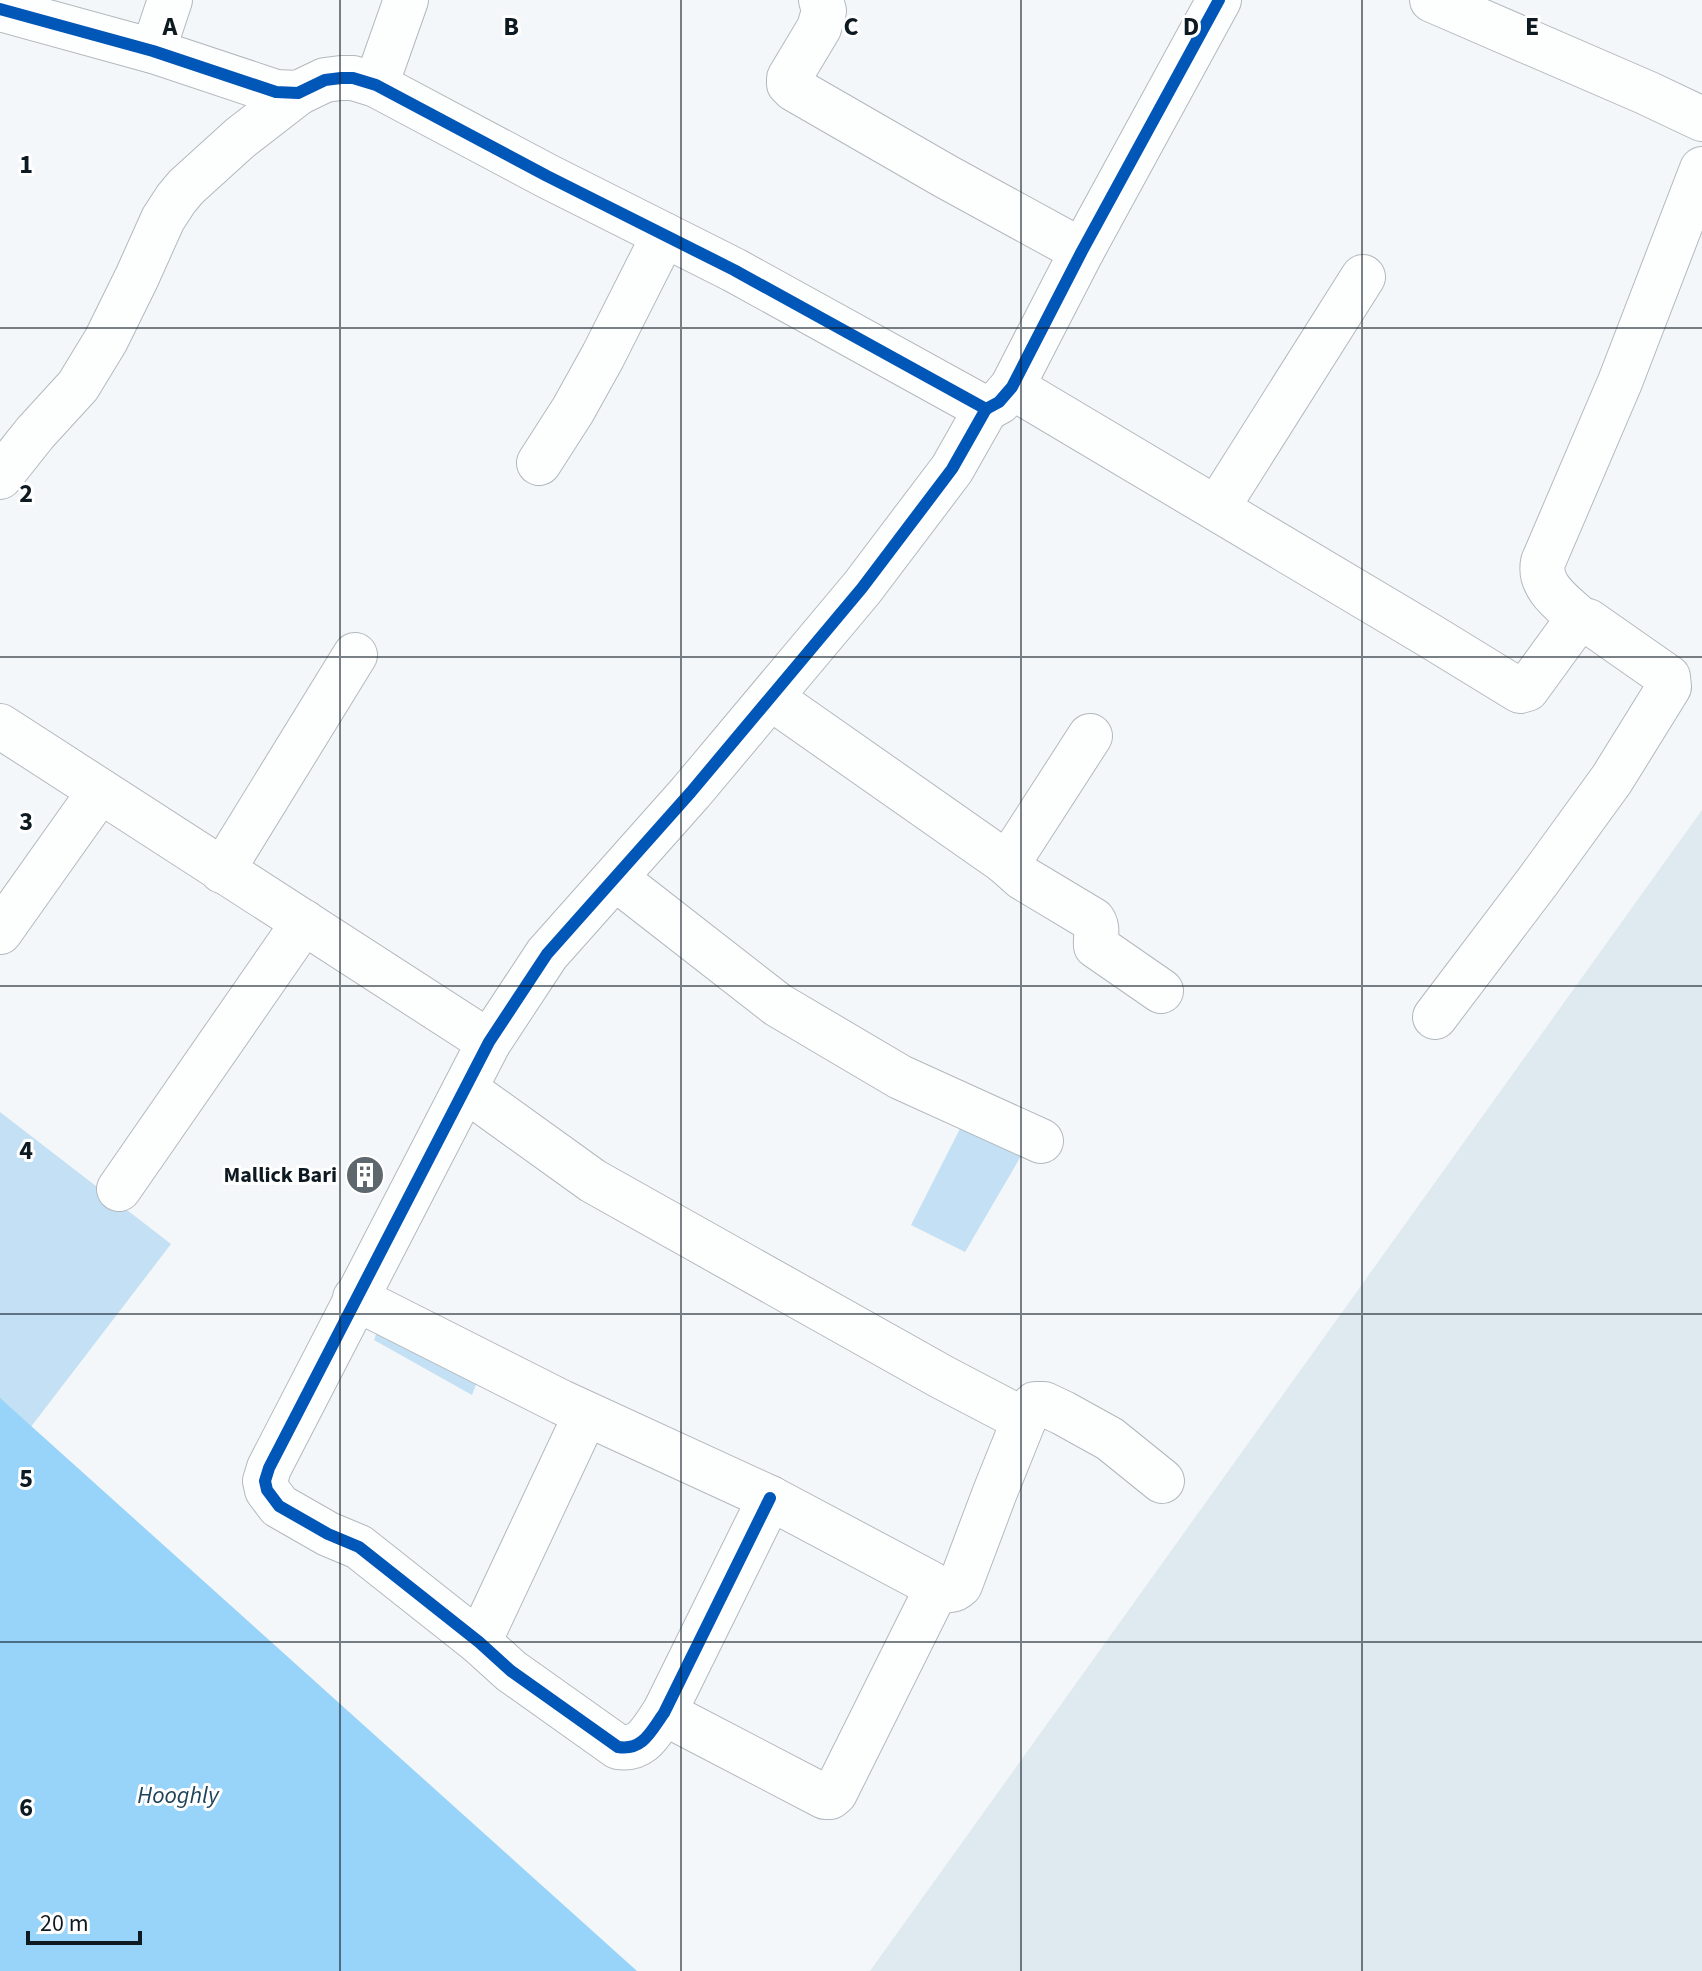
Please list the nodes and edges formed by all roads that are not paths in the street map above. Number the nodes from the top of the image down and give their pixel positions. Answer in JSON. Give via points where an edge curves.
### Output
{"nodes":[{"id":1,"x":170,"y":0,"type":"edge"},
{"id":2,"x":406,"y":0,"type":"edge"},
{"id":3,"x":821,"y":0,"type":"edge"},
{"id":4,"x":1219,"y":0,"type":"edge"},
{"id":5,"x":1432,"y":0,"type":"edge"},
{"id":6,"x":0,"y":9,"type":"edge"},
{"id":7,"x":153,"y":51,"type":"junction"},
{"id":8,"x":376,"y":85,"type":"junction"},
{"id":9,"x":298,"y":93,"type":"junction"},
{"id":10,"x":1702,"y":119,"type":"edge"},
{"id":11,"x":1702,"y":169,"type":"edge"},
{"id":12,"x":664,"y":235,"type":"junction"},
{"id":13,"x":1082,"y":251,"type":"junction"},
{"id":14,"x":1363,"y":277,"type":"dead end"},
{"id":15,"x":999,"y":398,"type":"junction"},
{"id":16,"x":539,"y":463,"type":"dead end"},
{"id":17,"x":0,"y":477,"type":"edge"},
{"id":18,"x":1217,"y":508,"type":"junction"},
{"id":19,"x":1580,"y":619,"type":"junction"},
{"id":20,"x":355,"y":655,"type":"dead end"},
{"id":21,"x":771,"y":698,"type":"junction"},
{"id":22,"x":0,"y":726,"type":"edge"},
{"id":23,"x":1090,"y":736,"type":"dead end"},
{"id":24,"x":100,"y":791,"type":"junction"},
{"id":25,"x":1005,"y":862,"type":"junction"},
{"id":26,"x":222,"y":871,"type":"junction"},
{"id":27,"x":615,"y":878,"type":"junction"},
{"id":28,"x":304,"y":922,"type":"junction"},
{"id":29,"x":0,"y":932,"type":"edge"},
{"id":30,"x":1161,"y":991,"type":"dead end"},
{"id":31,"x":1435,"y":1017,"type":"dead end"},
{"id":32,"x":489,"y":1042,"type":"junction"},
{"id":33,"x":465,"y":1089,"type":"junction"},
{"id":34,"x":1041,"y":1141,"type":"dead end"},
{"id":35,"x":119,"y":1189,"type":"dead end"},
{"id":36,"x":355,"y":1298,"type":"junction"},
{"id":37,"x":586,"y":1414,"type":"junction"},
{"id":38,"x":1024,"y":1420,"type":"junction"},
{"id":39,"x":1162,"y":1481,"type":"dead end"},
{"id":40,"x":770,"y":1498,"type":"junction"},
{"id":41,"x":935,"y":1588,"type":"junction"},
{"id":42,"x":479,"y":1642,"type":"junction"},
{"id":43,"x":664,"y":1713,"type":"junction"}],
"edges":[{"from":1,"to":7,"type":"street"},
{"from":2,"to":8,"type":"street"},
{"from":3,"to":13,"type":"street","via":[[819,28],[789,78],[794,89]]},
{"from":4,"to":13,"type":"street"},
{"from":5,"to":10,"type":"street"},
{"from":6,"to":7,"type":"street"},
{"from":7,"to":9,"type":"street","via":[[276,92]]},
{"from":8,"to":9,"type":"street","via":[[341,78]]},
{"from":8,"to":12,"type":"street"},
{"from":9,"to":17,"type":"street","via":[[240,138],[176,199],[78,386]]},
{"from":11,"to":19,"type":"street","via":[[1543,562],[1547,586]]},
{"from":12,"to":15,"type":"street"},
{"from":12,"to":16,"type":"street","via":[[603,356]]},
{"from":13,"to":15,"type":"street"},
{"from":14,"to":18,"type":"street"},
{"from":15,"to":18,"type":"street"},
{"from":15,"to":21,"type":"street","via":[[862,588]]},
{"from":18,"to":19,"type":"street","via":[[1520,691],[1527,689]]},
{"from":19,"to":31,"type":"street","via":[[1668,677],[1669,687],[1603,792]]},
{"from":20,"to":26,"type":"street"},
{"from":21,"to":25,"type":"street"},
{"from":21,"to":27,"type":"street"},
{"from":22,"to":24,"type":"street"},
{"from":23,"to":25,"type":"street"},
{"from":24,"to":26,"type":"street"},
{"from":24,"to":29,"type":"street"},
{"from":25,"to":30,"type":"street","via":[[1093,920],[1096,946]]},
{"from":26,"to":28,"type":"street"},
{"from":27,"to":32,"type":"street","via":[[547,954]]},
{"from":27,"to":34,"type":"street","via":[[778,1005],[900,1077]]},
{"from":28,"to":32,"type":"street"},
{"from":28,"to":35,"type":"street"},
{"from":32,"to":33,"type":"street"},
{"from":33,"to":36,"type":"street"},
{"from":33,"to":38,"type":"street","via":[[593,1181]]},
{"from":36,"to":37,"type":"street"},
{"from":36,"to":42,"type":"street","via":[[269,1468],[267,1490],[279,1506],[359,1547]]},
{"from":37,"to":40,"type":"street"},
{"from":37,"to":42,"type":"street"},
{"from":38,"to":39,"type":"street","via":[[1035,1404],[1044,1404],[1110,1439]]},
{"from":38,"to":41,"type":"street","via":[[960,1585],[951,1591]]},
{"from":40,"to":41,"type":"street"},
{"from":40,"to":43,"type":"street"},
{"from":41,"to":43,"type":"street","via":[[830,1797]]},
{"from":42,"to":43,"type":"street","via":[[618,1747],[641,1744]]}]}
